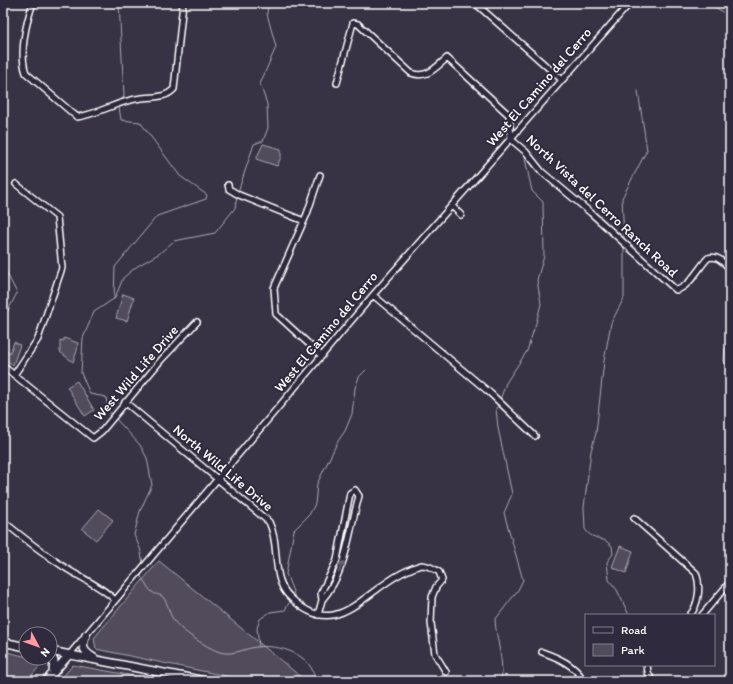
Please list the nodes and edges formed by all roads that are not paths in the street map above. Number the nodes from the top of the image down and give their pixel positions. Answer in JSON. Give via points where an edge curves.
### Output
{"nodes":[{"id":1,"x":33,"y":3,"type":"edge"},
{"id":2,"x":183,"y":3,"type":"edge"},
{"id":3,"x":475,"y":3,"type":"edge"},
{"id":4,"x":630,"y":3,"type":"edge"},
{"id":5,"x":562,"y":80,"type":"junction"},
{"id":6,"x":337,"y":83,"type":"dead end"},
{"id":7,"x":511,"y":138,"type":"junction"},
{"id":8,"x":320,"y":175,"type":"dead end"},
{"id":9,"x":16,"y":184,"type":"dead end"},
{"id":10,"x":228,"y":185,"type":"dead end"},
{"id":11,"x":452,"y":206,"type":"junction"},
{"id":12,"x":461,"y":215,"type":"dead end"},
{"id":13,"x":304,"y":221,"type":"junction"},
{"id":14,"x":730,"y":268,"type":"edge"},
{"id":15,"x":373,"y":295,"type":"junction"},
{"id":16,"x":197,"y":322,"type":"dead end"},
{"id":17,"x":322,"y":356,"type":"junction"},
{"id":18,"x":3,"y":366,"type":"edge"},
{"id":19,"x":14,"y":375,"type":"junction"},
{"id":20,"x":125,"y":402,"type":"junction"},
{"id":21,"x":535,"y":436,"type":"dead end"},
{"id":22,"x":218,"y":479,"type":"junction"},
{"id":23,"x":634,"y":518,"type":"dead end"},
{"id":24,"x":3,"y":521,"type":"edge"},
{"id":25,"x":730,"y":582,"type":"edge"},
{"id":26,"x":115,"y":600,"type":"junction"},
{"id":27,"x":322,"y":600,"type":"junction"},
{"id":28,"x":690,"y":614,"type":"edge"},
{"id":29,"x":703,"y":614,"type":"edge"},
{"id":30,"x":318,"y":615,"type":"junction"},
{"id":31,"x":86,"y":635,"type":"junction"},
{"id":32,"x":3,"y":642,"type":"edge"},
{"id":33,"x":18,"y":645,"type":"edge"},
{"id":34,"x":542,"y":652,"type":"dead end"},
{"id":35,"x":58,"y":654,"type":"edge"},
{"id":36,"x":69,"y":655,"type":"junction"},
{"id":37,"x":97,"y":660,"type":"junction"},
{"id":38,"x":53,"y":666,"type":"edge"},
{"id":39,"x":647,"y":666,"type":"edge"},
{"id":40,"x":446,"y":672,"type":"dead end"},
{"id":41,"x":52,"y":674,"type":"junction"},
{"id":42,"x":46,"y":681,"type":"edge"},
{"id":43,"x":205,"y":681,"type":"edge"},
{"id":44,"x":584,"y":681,"type":"edge"},
{"id":45,"x":652,"y":681,"type":"edge"}],
"edges":[{"from":1,"to":2,"type":"street","via":[[29,15],[23,64],[30,78],[77,117],[88,116],[125,101],[171,93],[174,89]]},
{"from":3,"to":5,"type":"street"},
{"from":4,"to":5,"type":"street","name":"West El Camino del Cerro"},
{"from":5,"to":7,"type":"street","name":"West El Camino del Cerro"},
{"from":6,"to":7,"type":"street","via":[[352,24],[356,23],[411,73],[422,76],[429,74],[447,58],[509,115]]},
{"from":7,"to":11,"type":"street","name":"West El Camino del Cerro"},
{"from":7,"to":14,"type":"street","name":"North Vista del Cerro Ranch Road","via":[[542,172],[676,290],[680,290],[708,258],[718,258]]},
{"from":8,"to":13,"type":"street"},
{"from":9,"to":19,"type":"street","via":[[57,217],[62,268],[38,339]]},
{"from":10,"to":13,"type":"street","via":[[229,189],[239,195]]},
{"from":11,"to":12,"type":"street"},
{"from":11,"to":15,"type":"street","name":"West El Camino del Cerro"},
{"from":13,"to":17,"type":"street","via":[[274,288],[274,304],[276,314]]},
{"from":15,"to":17,"type":"street","name":"West El Camino del Cerro"},
{"from":15,"to":21,"type":"street","via":[[505,406]]},
{"from":16,"to":20,"type":"street","name":"West Wild Life Drive"},
{"from":17,"to":22,"type":"street","name":"West El Camino del Cerro"},
{"from":18,"to":19,"type":"street"},
{"from":19,"to":20,"type":"street","name":"West Wild Life Drive","via":[[93,438],[102,432]]},
{"from":20,"to":22,"type":"street","name":"North Wild Life Drive"},
{"from":22,"to":26,"type":"street","name":"West El Camino del Cerro"},
{"from":22,"to":30,"type":"street","name":"North Wild Life Drive","via":[[269,522],[275,538],[280,584],[295,602],[310,613]]},
{"from":23,"to":28,"type":"street","via":[[696,572],[697,601]]},
{"from":24,"to":26,"type":"street","via":[[64,567],[87,582],[99,586]]},
{"from":25,"to":29,"type":"street"},
{"from":26,"to":31,"type":"street","name":"West El Camino del Cerro"},
{"from":27,"to":27,"type":"street","one_way":true,"via":[[328,594],[344,561],[359,496],[355,490],[350,493],[337,560],[321,593]]},
{"from":27,"to":30,"type":"street"},
{"from":30,"to":40,"type":"street","name":"North Wild Life Drive","via":[[329,617],[347,612],[392,579],[422,565],[439,572],[445,578],[433,592],[430,602],[431,623],[435,654]]},
{"from":31,"to":36,"type":"street","name":"West El Camino del Cerro"},
{"from":31,"to":37,"type":"main road","via":[[83,648]]},
{"from":32,"to":33,"type":"main road"},
{"from":34,"to":44,"type":"street","via":[[566,663],[576,670]]},
{"from":35,"to":36,"type":"main road"},
{"from":36,"to":37,"type":"main road"},
{"from":36,"to":41,"type":"main road","name":"West El Camino del Cerro"},
{"from":37,"to":43,"type":"main road"},
{"from":38,"to":41,"type":"main road"},
{"from":39,"to":45,"type":"street"},
{"from":41,"to":42,"type":"main road","name":"West El Camino del Cerro"}]}
